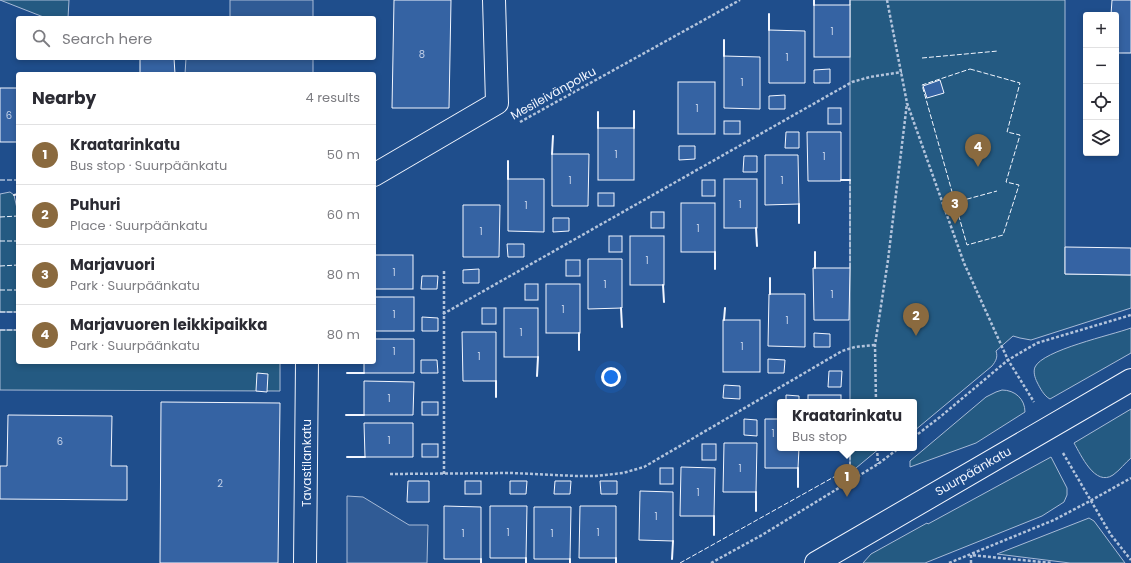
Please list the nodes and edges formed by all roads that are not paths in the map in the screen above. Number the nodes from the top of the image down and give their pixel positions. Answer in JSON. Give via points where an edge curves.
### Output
{"nodes":[{"id":1,"x":494,"y":0,"type":"edge"},
{"id":2,"x":376,"y":174,"type":"edge"},
{"id":3,"x":307,"y":364,"type":"edge"},
{"id":4,"x":1131,"y":380,"type":"edge"},
{"id":5,"x":826,"y":560,"type":"edge"},
{"id":6,"x":305,"y":563,"type":"edge"}],
"edges":[{"from":1,"to":2,"type":"street","via":[[497,103]]},
{"from":3,"to":6,"type":"street","name":"Tavastilankatu"},
{"from":4,"to":5,"type":"street","name":"Suurpäänkatu"}]}
